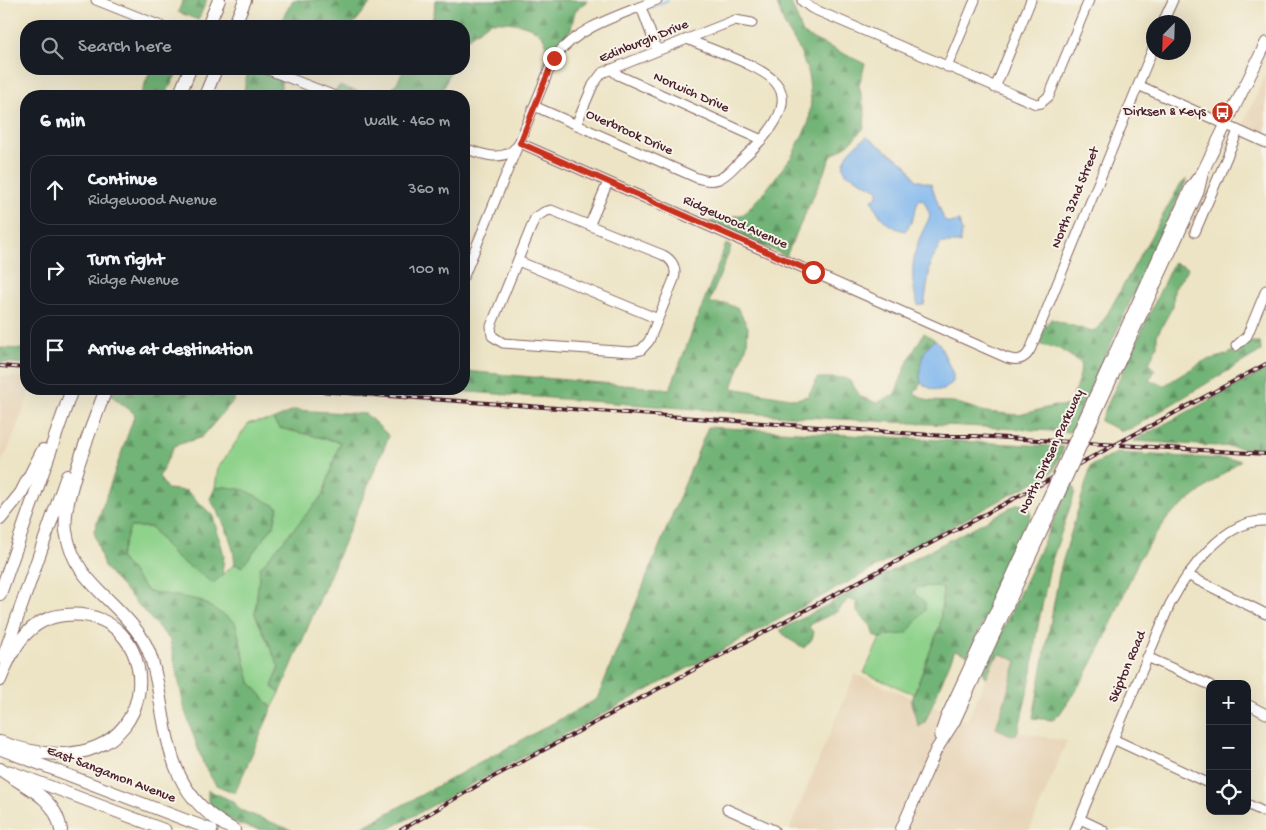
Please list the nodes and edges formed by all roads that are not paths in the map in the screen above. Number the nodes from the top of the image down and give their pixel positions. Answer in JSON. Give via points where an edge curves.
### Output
{"nodes":[{"id":1,"x":96,"y":0,"type":"edge"},
{"id":2,"x":219,"y":0,"type":"edge"},
{"id":3,"x":245,"y":0,"type":"edge"},
{"id":4,"x":657,"y":0,"type":"edge"},
{"id":5,"x":810,"y":0,"type":"edge"},
{"id":6,"x":975,"y":0,"type":"edge"},
{"id":7,"x":1032,"y":0,"type":"edge"},
{"id":8,"x":1089,"y":0,"type":"edge"},
{"id":9,"x":1172,"y":0,"type":"edge"},
{"id":10,"x":638,"y":8,"type":"junction"},
{"id":11,"x":1166,"y":15,"type":"edge"},
{"id":12,"x":147,"y":20,"type":"edge"},
{"id":13,"x":211,"y":20,"type":"edge"},
{"id":14,"x":237,"y":20,"type":"edge"},
{"id":15,"x":752,"y":23,"type":"dead end"},
{"id":16,"x":687,"y":39,"type":"junction"},
{"id":17,"x":1266,"y":43,"type":"edge"},
{"id":18,"x":655,"y":51,"type":"junction"},
{"id":19,"x":1148,"y":60,"type":"edge"},
{"id":20,"x":947,"y":66,"type":"junction"},
{"id":21,"x":611,"y":69,"type":"junction"},
{"id":22,"x":188,"y":75,"type":"edge"},
{"id":23,"x":214,"y":75,"type":"edge"},
{"id":24,"x":278,"y":75,"type":"edge"},
{"id":25,"x":1138,"y":85,"type":"junction"},
{"id":26,"x":995,"y":88,"type":"junction"},
{"id":27,"x":181,"y":90,"type":"edge"},
{"id":28,"x":207,"y":90,"type":"edge"},
{"id":29,"x":310,"y":90,"type":"edge"},
{"id":30,"x":534,"y":106,"type":"junction"},
{"id":31,"x":576,"y":125,"type":"junction"},
{"id":32,"x":1226,"y":125,"type":"junction"},
{"id":33,"x":1238,"y":131,"type":"junction"},
{"id":34,"x":762,"y":140,"type":"junction"},
{"id":35,"x":520,"y":143,"type":"junction"},
{"id":36,"x":1266,"y":143,"type":"edge"},
{"id":37,"x":470,"y":149,"type":"edge"},
{"id":38,"x":608,"y":182,"type":"junction"},
{"id":39,"x":590,"y":224,"type":"junction"},
{"id":40,"x":1195,"y":232,"type":"dead end"},
{"id":41,"x":518,"y":261,"type":"junction"},
{"id":42,"x":470,"y":262,"type":"edge"},
{"id":43,"x":1266,"y":290,"type":"edge"},
{"id":44,"x":658,"y":318,"type":"junction"},
{"id":45,"x":1236,"y":346,"type":"dead end"},
{"id":46,"x":1022,"y":359,"type":"joint"},
{"id":47,"x":69,"y":395,"type":"edge"},
{"id":48,"x":70,"y":395,"type":"edge"},
{"id":49,"x":96,"y":395,"type":"edge"},
{"id":50,"x":104,"y":395,"type":"edge"},
{"id":51,"x":0,"y":518,"type":"edge"},
{"id":52,"x":1266,"y":521,"type":"edge"},
{"id":53,"x":1187,"y":576,"type":"junction"},
{"id":54,"x":0,"y":594,"type":"edge"},
{"id":55,"x":1266,"y":614,"type":"edge"},
{"id":56,"x":1147,"y":657,"type":"junction"},
{"id":57,"x":0,"y":665,"type":"edge"},
{"id":58,"x":0,"y":680,"type":"edge"},
{"id":59,"x":1206,"y":683,"type":"edge"},
{"id":60,"x":1251,"y":706,"type":"edge"},
{"id":61,"x":1266,"y":714,"type":"edge"},
{"id":62,"x":1113,"y":739,"type":"junction"},
{"id":63,"x":0,"y":742,"type":"edge"},
{"id":64,"x":0,"y":749,"type":"edge"},
{"id":65,"x":0,"y":768,"type":"edge"},
{"id":66,"x":1206,"y":782,"type":"edge"},
{"id":67,"x":1251,"y":806,"type":"edge"},
{"id":68,"x":727,"y":809,"type":"dead end"},
{"id":69,"x":1266,"y":813,"type":"edge"},
{"id":70,"x":1080,"y":819,"type":"junction"},
{"id":71,"x":62,"y":830,"type":"edge"},
{"id":72,"x":165,"y":830,"type":"edge"},
{"id":73,"x":212,"y":830,"type":"edge"},
{"id":74,"x":234,"y":830,"type":"edge"},
{"id":75,"x":774,"y":830,"type":"edge"},
{"id":76,"x":901,"y":830,"type":"edge"},
{"id":77,"x":1075,"y":830,"type":"edge"},
{"id":78,"x":1104,"y":830,"type":"edge"}],
"edges":[{"from":1,"to":12,"type":"street"},
{"from":2,"to":13,"type":"highway"},
{"from":3,"to":14,"type":"highway"},
{"from":4,"to":10,"type":"street"},
{"from":5,"to":20,"type":"street","via":[[802,1],[811,8]]},
{"from":6,"to":20,"type":"street"},
{"from":7,"to":26,"type":"street"},
{"from":8,"to":26,"type":"street","via":[[1046,100],[1032,103]]},
{"from":9,"to":11,"type":"street"},
{"from":10,"to":18,"type":"street"},
{"from":10,"to":30,"type":"street","via":[[584,30],[568,42],[552,63]]},
{"from":15,"to":16,"type":"street","name":"Edinburgh Drive","via":[[735,20]]},
{"from":16,"to":18,"type":"street","name":"Edinburgh Drive"},
{"from":16,"to":34,"type":"street","via":[[765,73],[777,84],[781,94],[780,108],[770,132]]},
{"from":17,"to":32,"type":"main road","name":"North Dirksen Parkway"},
{"from":18,"to":21,"type":"street","name":"Edinburgh Drive"},
{"from":19,"to":25,"type":"street","name":"North 32nd Street"},
{"from":20,"to":26,"type":"street"},
{"from":21,"to":31,"type":"street","name":"Edinburgh Drive","via":[[597,78]]},
{"from":21,"to":34,"type":"street","name":"Norwich Drive"},
{"from":22,"to":27,"type":"highway"},
{"from":23,"to":28,"type":"highway"},
{"from":24,"to":29,"type":"street"},
{"from":25,"to":32,"type":"street"},
{"from":25,"to":46,"type":"street","name":"North 32nd Street","via":[[1031,348]]},
{"from":30,"to":31,"type":"street","name":"Overbrook Drive"},
{"from":30,"to":35,"type":"street"},
{"from":31,"to":34,"type":"street","name":"Overbrook Drive","via":[[697,178],[714,180],[729,172]]},
{"from":32,"to":33,"type":"street"},
{"from":32,"to":76,"type":"main road","name":"North Dirksen Parkway","bridge":true,"via":[[1204,171],[1195,200],[1098,398],[954,722],[936,750]]},
{"from":33,"to":36,"type":"street"},
{"from":33,"to":40,"type":"street"},
{"from":35,"to":37,"type":"street","via":[[509,154],[499,156]]},
{"from":35,"to":38,"type":"street","name":"Ridgewood Avenue"},
{"from":35,"to":42,"type":"street"},
{"from":38,"to":39,"type":"street"},
{"from":38,"to":46,"type":"street","name":"Ridgewood Avenue","via":[[1007,358]]},
{"from":39,"to":41,"type":"street","via":[[543,209],[535,218]]},
{"from":39,"to":44,"type":"street","via":[[671,260],[675,274]]},
{"from":41,"to":44,"type":"street"},
{"from":41,"to":44,"type":"street","via":[[491,326],[490,338],[503,343],[636,352],[649,342]]},
{"from":43,"to":45,"type":"street","via":[[1247,336]]},
{"from":47,"to":51,"type":"highway","via":[[28,482]]},
{"from":48,"to":54,"type":"highway"},
{"from":49,"to":57,"type":"highway"},
{"from":50,"to":74,"type":"highway","via":[[68,503],[66,530],[72,553],[82,574],[147,645],[154,666],[170,754],[182,783],[204,810]]},
{"from":52,"to":53,"type":"street","name":"Skipton Road","via":[[1249,523],[1232,531],[1209,550]]},
{"from":53,"to":55,"type":"street"},
{"from":53,"to":56,"type":"street","name":"Skipton Road","via":[[1170,604]]},
{"from":56,"to":59,"type":"street"},
{"from":56,"to":62,"type":"street","name":"Skipton Road"},
{"from":58,"to":63,"type":"highway","via":[[16,647],[31,628],[47,618],[70,614],[101,621],[119,633],[134,654],[140,680],[132,717],[118,735],[100,746],[63,755],[35,753]]},
{"from":60,"to":61,"type":"street"},
{"from":62,"to":66,"type":"street"},
{"from":62,"to":70,"type":"street","name":"Skipton Road"},
{"from":64,"to":73,"type":"main road","name":"East Sangamon Avenue"},
{"from":65,"to":71,"type":"highway","via":[[47,801]]},
{"from":65,"to":72,"type":"main road"},
{"from":67,"to":69,"type":"street"},
{"from":68,"to":75,"type":"street"},
{"from":70,"to":77,"type":"street","name":"Skipton Road"},
{"from":70,"to":78,"type":"street"}]}
